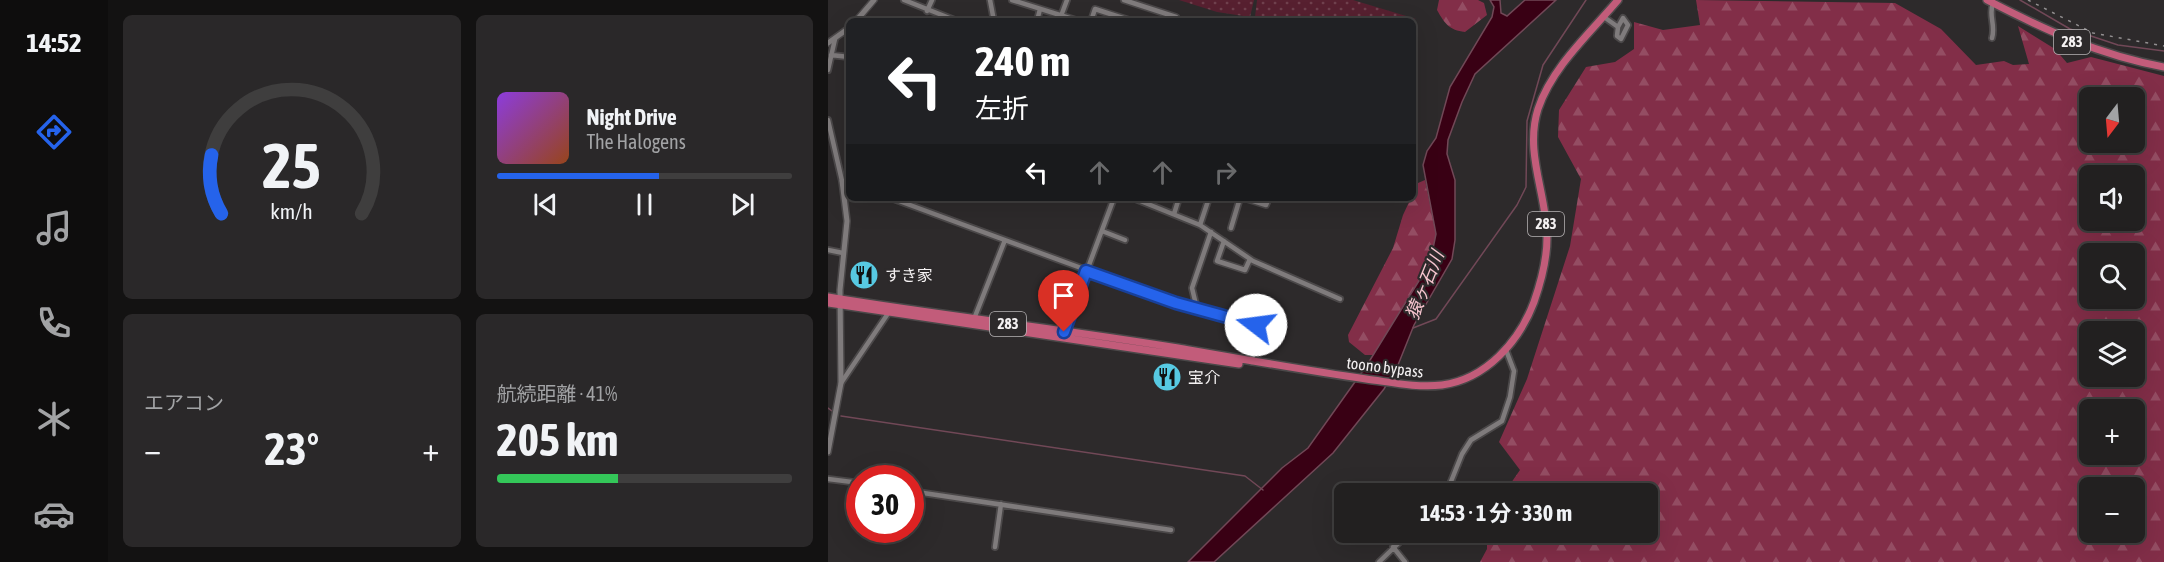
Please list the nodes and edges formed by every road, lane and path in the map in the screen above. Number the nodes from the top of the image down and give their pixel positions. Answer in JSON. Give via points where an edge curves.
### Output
{"nodes":[{"id":1,"x":874,"y":0,"type":"edge"},
{"id":2,"x":904,"y":0,"type":"edge"},
{"id":3,"x":932,"y":0,"type":"edge"},
{"id":4,"x":990,"y":0,"type":"edge"},
{"id":5,"x":1012,"y":0,"type":"edge"},
{"id":6,"x":1067,"y":0,"type":"edge"},
{"id":7,"x":1124,"y":0,"type":"edge"},
{"id":8,"x":1618,"y":0,"type":"edge"},
{"id":9,"x":1990,"y":2,"type":"edge"},
{"id":10,"x":1040,"y":9,"type":"junction"},
{"id":11,"x":927,"y":11,"type":"junction"},
{"id":12,"x":1061,"y":15,"type":"junction"},
{"id":13,"x":1604,"y":17,"type":"junction"},
{"id":14,"x":859,"y":18,"type":"edge"},
{"id":15,"x":948,"y":18,"type":"edge"},
{"id":16,"x":993,"y":18,"type":"edge"},
{"id":17,"x":1037,"y":18,"type":"edge"},
{"id":18,"x":1070,"y":18,"type":"edge"},
{"id":19,"x":1092,"y":18,"type":"edge"},
{"id":20,"x":1122,"y":18,"type":"edge"},
{"id":21,"x":1176,"y":18,"type":"edge"},
{"id":22,"x":1618,"y":27,"type":"dead end"},
{"id":23,"x":846,"y":30,"type":"edge"},
{"id":24,"x":1992,"y":38,"type":"dead end"},
{"id":25,"x":835,"y":39,"type":"junction"},
{"id":26,"x":828,"y":43,"type":"edge"},
{"id":27,"x":831,"y":55,"type":"junction"},
{"id":28,"x":846,"y":57,"type":"edge"},
{"id":29,"x":2164,"y":67,"type":"edge"},
{"id":30,"x":828,"y":70,"type":"edge"},
{"id":31,"x":828,"y":122,"type":"edge"},
{"id":32,"x":842,"y":181,"type":"junction"},
{"id":33,"x":846,"y":182,"type":"edge"},
{"id":34,"x":846,"y":200,"type":"edge"},
{"id":35,"x":846,"y":201,"type":"edge"},
{"id":36,"x":899,"y":201,"type":"edge"},
{"id":37,"x":1113,"y":201,"type":"edge"},
{"id":38,"x":1141,"y":201,"type":"edge"},
{"id":39,"x":1178,"y":201,"type":"edge"},
{"id":40,"x":1208,"y":201,"type":"edge"},
{"id":41,"x":1241,"y":201,"type":"edge"},
{"id":42,"x":1252,"y":201,"type":"edge"},
{"id":43,"x":1268,"y":201,"type":"edge"},
{"id":44,"x":1174,"y":214,"type":"junction"},
{"id":45,"x":1200,"y":225,"type":"junction"},
{"id":46,"x":1231,"y":228,"type":"dead end"},
{"id":47,"x":1102,"y":231,"type":"junction"},
{"id":48,"x":1211,"y":232,"type":"junction"},
{"id":49,"x":1005,"y":240,"type":"junction"},
{"id":50,"x":1125,"y":240,"type":"dead end"},
{"id":51,"x":1224,"y":241,"type":"junction"},
{"id":52,"x":828,"y":250,"type":"edge"},
{"id":53,"x":843,"y":253,"type":"junction"},
{"id":54,"x":1250,"y":259,"type":"junction"},
{"id":55,"x":1086,"y":271,"type":"junction"},
{"id":56,"x":828,"y":297,"type":"edge"},
{"id":57,"x":1340,"y":299,"type":"dead end"},
{"id":58,"x":840,"y":302,"type":"junction"},
{"id":59,"x":828,"y":303,"type":"edge"},
{"id":60,"x":1197,"y":309,"type":"junction"},
{"id":61,"x":889,"y":312,"type":"junction"},
{"id":62,"x":974,"y":319,"type":"junction"},
{"id":63,"x":1064,"y":332,"type":"junction"},
{"id":64,"x":1506,"y":350,"type":"junction"},
{"id":65,"x":1252,"y":362,"type":"junction"},
{"id":66,"x":1296,"y":369,"type":"junction"},
{"id":67,"x":841,"y":383,"type":"junction"},
{"id":68,"x":828,"y":452,"type":"edge"},
{"id":69,"x":828,"y":479,"type":"edge"},
{"id":70,"x":846,"y":481,"type":"edge"},
{"id":71,"x":1450,"y":483,"type":"edge"},
{"id":72,"x":924,"y":493,"type":"edge"},
{"id":73,"x":1001,"y":504,"type":"junction"},
{"id":74,"x":1171,"y":530,"type":"dead end"},
{"id":75,"x":1398,"y":543,"type":"edge"},
{"id":76,"x":995,"y":546,"type":"dead end"},
{"id":77,"x":1393,"y":547,"type":"junction"},
{"id":78,"x":1379,"y":562,"type":"edge"},
{"id":79,"x":1405,"y":562,"type":"edge"}],
"edges":[{"from":1,"to":14,"type":"street"},
{"from":2,"to":11,"type":"street"},
{"from":3,"to":11,"type":"street"},
{"from":4,"to":16,"type":"street"},
{"from":5,"to":10,"type":"street"},
{"from":6,"to":12,"type":"street"},
{"from":7,"to":21,"type":"street"},
{"from":8,"to":13,"type":"highway","name":"toono bypass","number":"283"},
{"from":9,"to":24,"type":"street","via":[[1995,29]]},
{"from":9,"to":29,"type":"highway","number":"283","via":[[2089,49]]},
{"from":10,"to":12,"type":"street"},
{"from":10,"to":17,"type":"street"},
{"from":11,"to":15,"type":"street"},
{"from":12,"to":18,"type":"street"},
{"from":13,"to":22,"type":"street"},
{"from":13,"to":64,"type":"highway","name":"toono bypass","number":"283","via":[[1564,64],[1539,107],[1532,146],[1548,240],[1534,301],[1522,329]]},
{"from":19,"to":20,"type":"street","via":[[1095,9]]},
{"from":23,"to":25,"type":"street"},
{"from":25,"to":26,"type":"street"},
{"from":25,"to":27,"type":"street"},
{"from":27,"to":28,"type":"street"},
{"from":27,"to":30,"type":"street"},
{"from":31,"to":32,"type":"street"},
{"from":32,"to":33,"type":"street"},
{"from":32,"to":34,"type":"street"},
{"from":35,"to":53,"type":"street"},
{"from":36,"to":49,"type":"street"},
{"from":37,"to":47,"type":"street"},
{"from":38,"to":44,"type":"street"},
{"from":39,"to":44,"type":"street"},
{"from":40,"to":45,"type":"street"},
{"from":41,"to":46,"type":"street"},
{"from":42,"to":43,"type":"street","via":[[1266,205]]},
{"from":44,"to":45,"type":"street"},
{"from":45,"to":48,"type":"street"},
{"from":47,"to":50,"type":"street"},
{"from":47,"to":55,"type":"street"},
{"from":48,"to":51,"type":"street"},
{"from":48,"to":60,"type":"street","via":[[1192,288]]},
{"from":49,"to":55,"type":"street"},
{"from":49,"to":62,"type":"street"},
{"from":51,"to":54,"type":"street"},
{"from":51,"to":54,"type":"street","via":[[1217,261],[1245,270]]},
{"from":52,"to":53,"type":"street"},
{"from":53,"to":58,"type":"street"},
{"from":54,"to":57,"type":"street"},
{"from":55,"to":60,"type":"street"},
{"from":55,"to":63,"type":"street"},
{"from":56,"to":58,"type":"highway","name":"toono bypass","number":"283"},
{"from":58,"to":59,"type":"highway","name":"toono bypass","number":"283"},
{"from":58,"to":61,"type":"highway","name":"toono bypass","number":"283"},
{"from":58,"to":62,"type":"highway","name":"toono bypass","number":"283"},
{"from":58,"to":67,"type":"street"},
{"from":60,"to":65,"type":"street","via":[[1256,325]]},
{"from":61,"to":66,"type":"highway","name":"toono bypass","number":"283","via":[[1195,358]]},
{"from":61,"to":67,"type":"street"},
{"from":62,"to":63,"type":"highway","name":"toono bypass","number":"283"},
{"from":63,"to":65,"type":"highway","name":"toono bypass","number":"283"},
{"from":64,"to":66,"type":"highway","name":"toono bypass","number":"283","via":[[1472,375],[1444,385]]},
{"from":64,"to":71,"type":"street","via":[[1514,371],[1502,421],[1471,440]]},
{"from":65,"to":66,"type":"highway","name":"toono bypass","number":"283"},
{"from":67,"to":68,"type":"street"},
{"from":69,"to":70,"type":"street"},
{"from":72,"to":73,"type":"street"},
{"from":73,"to":74,"type":"street"},
{"from":73,"to":76,"type":"street"},
{"from":75,"to":77,"type":"street"},
{"from":77,"to":78,"type":"street"},
{"from":77,"to":79,"type":"street"}]}
